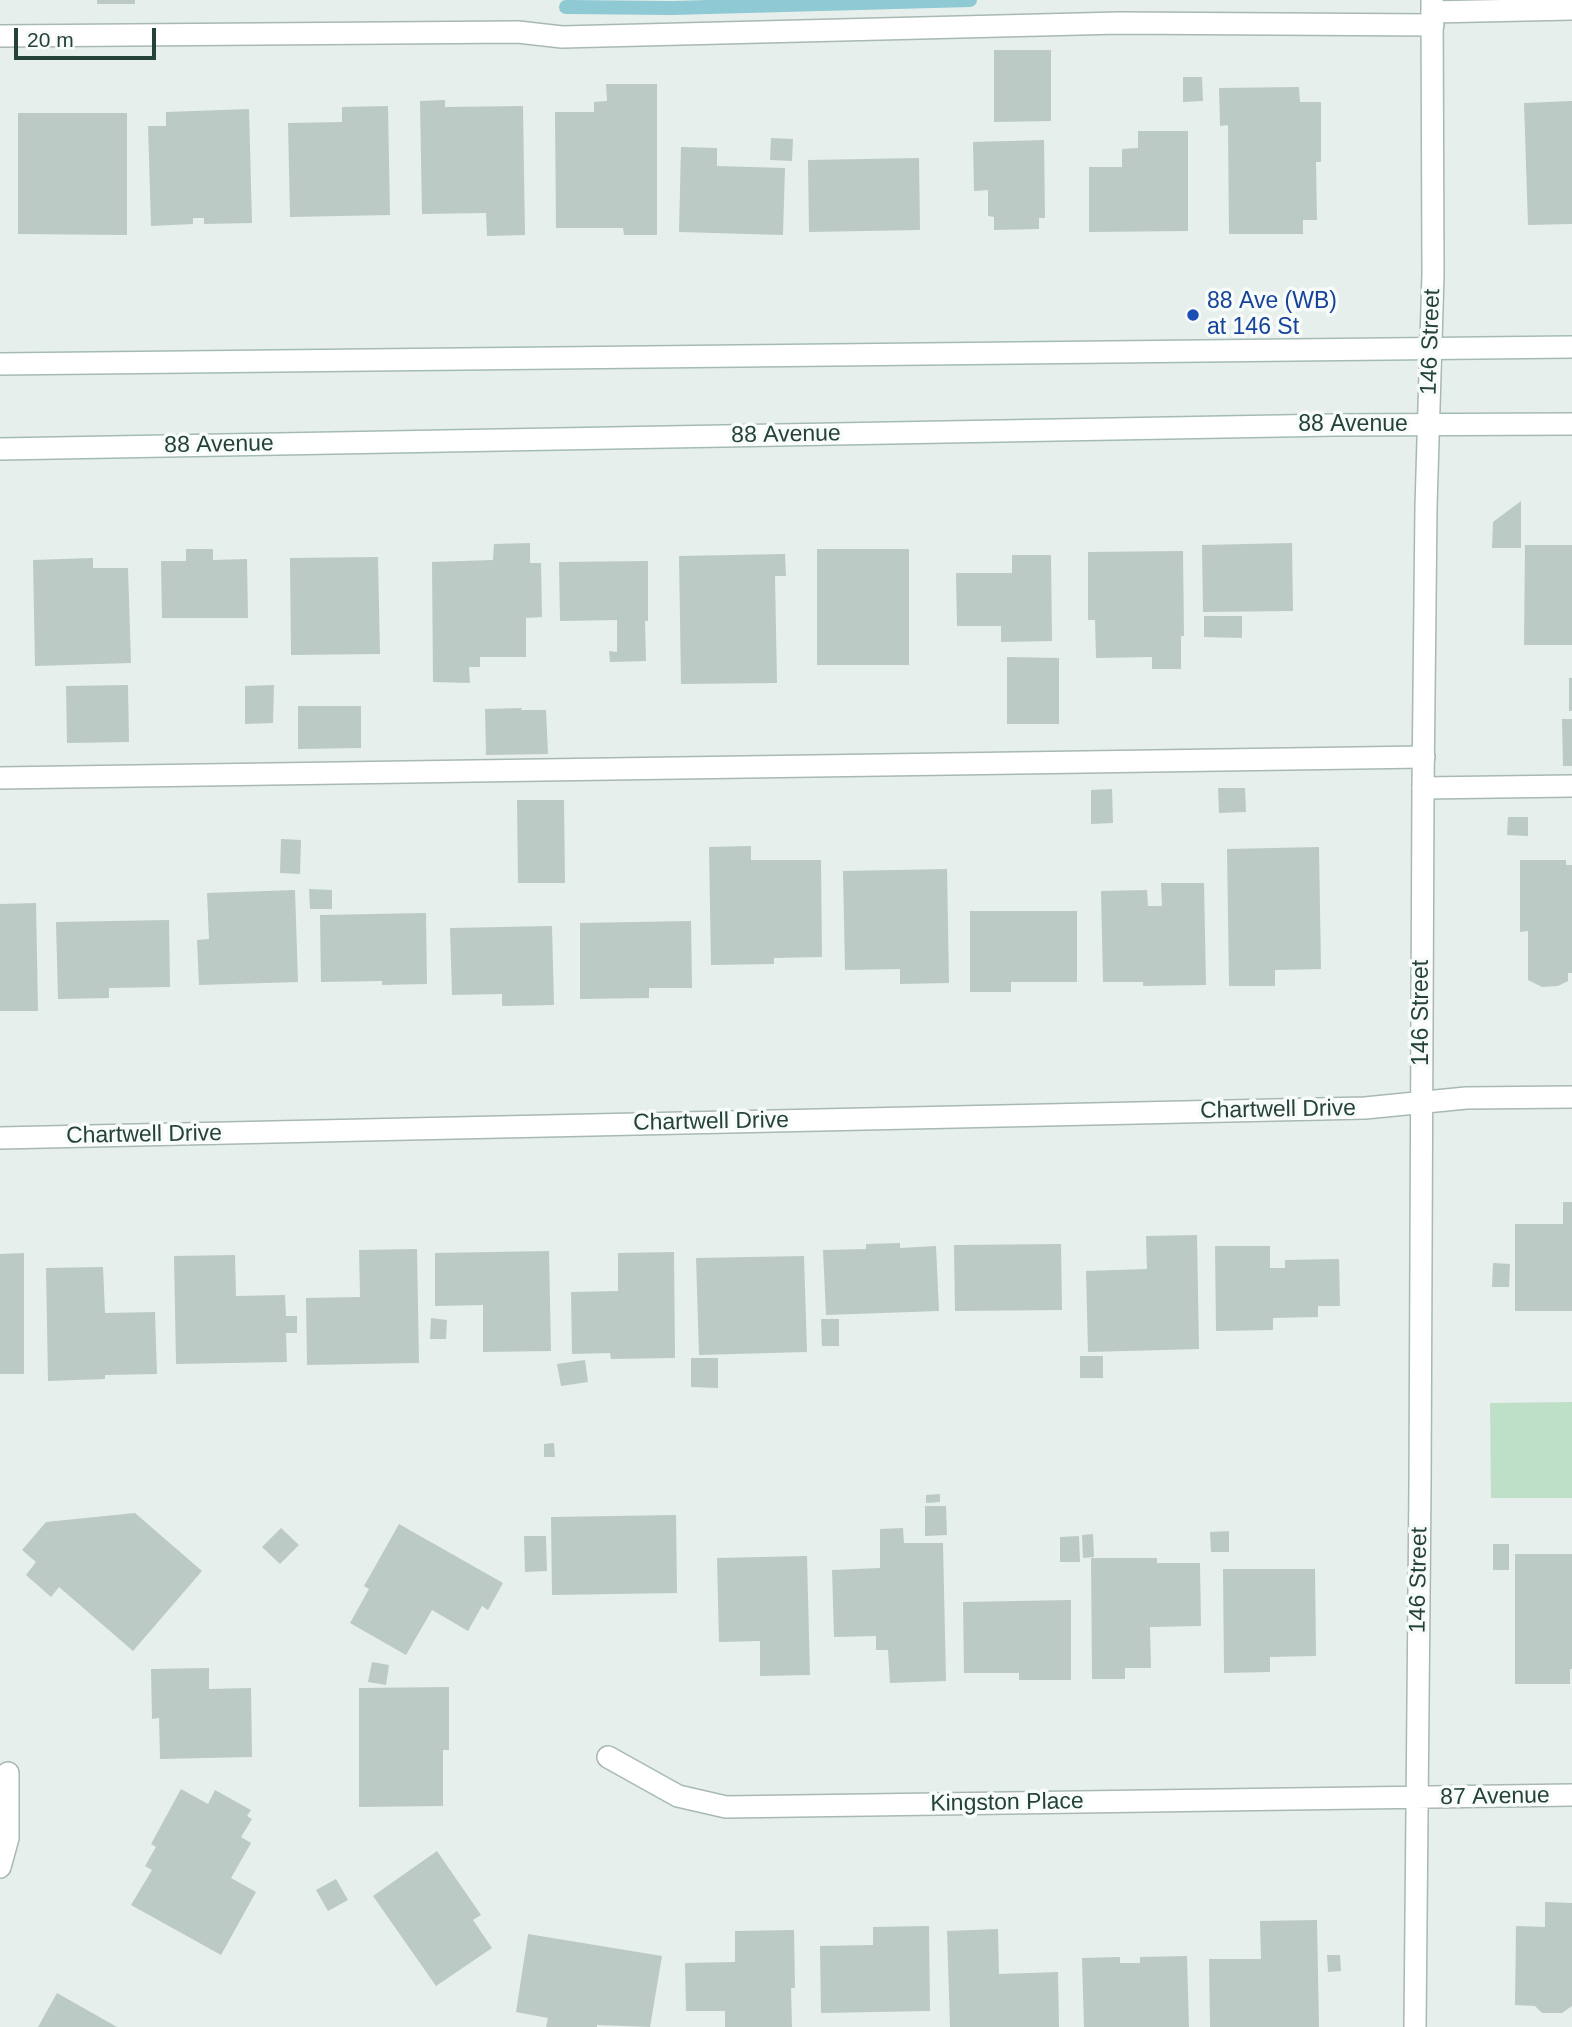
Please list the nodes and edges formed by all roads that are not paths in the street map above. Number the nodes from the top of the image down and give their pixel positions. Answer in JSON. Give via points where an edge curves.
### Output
{"nodes":[{"id":1,"x":1572,"y":9,"type":"edge"},
{"id":2,"x":1432,"y":12,"type":"edge"},
{"id":3,"x":0,"y":36,"type":"edge"},
{"id":4,"x":1430,"y":347,"type":"junction"},
{"id":5,"x":1572,"y":347,"type":"edge"},
{"id":6,"x":0,"y":363,"type":"edge"},
{"id":7,"x":1572,"y":424,"type":"edge"},
{"id":8,"x":1428,"y":425,"type":"junction"},
{"id":9,"x":0,"y":449,"type":"edge"},
{"id":10,"x":1424,"y":757,"type":"junction"},
{"id":11,"x":0,"y":778,"type":"edge"},
{"id":12,"x":1572,"y":786,"type":"edge"},
{"id":13,"x":1423,"y":788,"type":"junction"},
{"id":14,"x":1572,"y":1097,"type":"edge"},
{"id":15,"x":1421,"y":1102,"type":"junction"},
{"id":16,"x":0,"y":1138,"type":"edge"},
{"id":17,"x":608,"y":1757,"type":"dead end"},
{"id":18,"x":9,"y":1773,"type":"dead end"},
{"id":19,"x":1572,"y":1795,"type":"edge"},
{"id":20,"x":1417,"y":1798,"type":"junction"},
{"id":21,"x":0,"y":1867,"type":"edge"},
{"id":22,"x":1415,"y":2027,"type":"edge"}],
"edges":[{"from":1,"to":2,"type":"street"},
{"from":2,"to":3,"type":"street","via":[[562,37],[518,32]]},
{"from":2,"to":4,"type":"street","name":"146 Street"},
{"from":4,"to":5,"type":"street"},
{"from":4,"to":6,"type":"street"},
{"from":4,"to":8,"type":"street","name":"146 Street"},
{"from":7,"to":8,"type":"street","name":"88 Avenue"},
{"from":8,"to":9,"type":"street","name":"88 Avenue"},
{"from":8,"to":10,"type":"street","name":"146 Street"},
{"from":10,"to":11,"type":"street"},
{"from":10,"to":13,"type":"street","name":"146 Street"},
{"from":12,"to":13,"type":"street"},
{"from":13,"to":15,"type":"street","name":"146 Street"},
{"from":14,"to":15,"type":"street","name":"Chartwell Drive"},
{"from":15,"to":16,"type":"street","name":"Chartwell Drive","via":[[1365,1108]]},
{"from":15,"to":20,"type":"street","name":"146 Street"},
{"from":17,"to":20,"type":"street","name":"Kingston Place","via":[[678,1796],[726,1807]]},
{"from":18,"to":21,"type":"street","via":[[8,1838]]},
{"from":19,"to":20,"type":"street","name":"87 Avenue"},
{"from":20,"to":22,"type":"street","name":"146 Street"}]}
